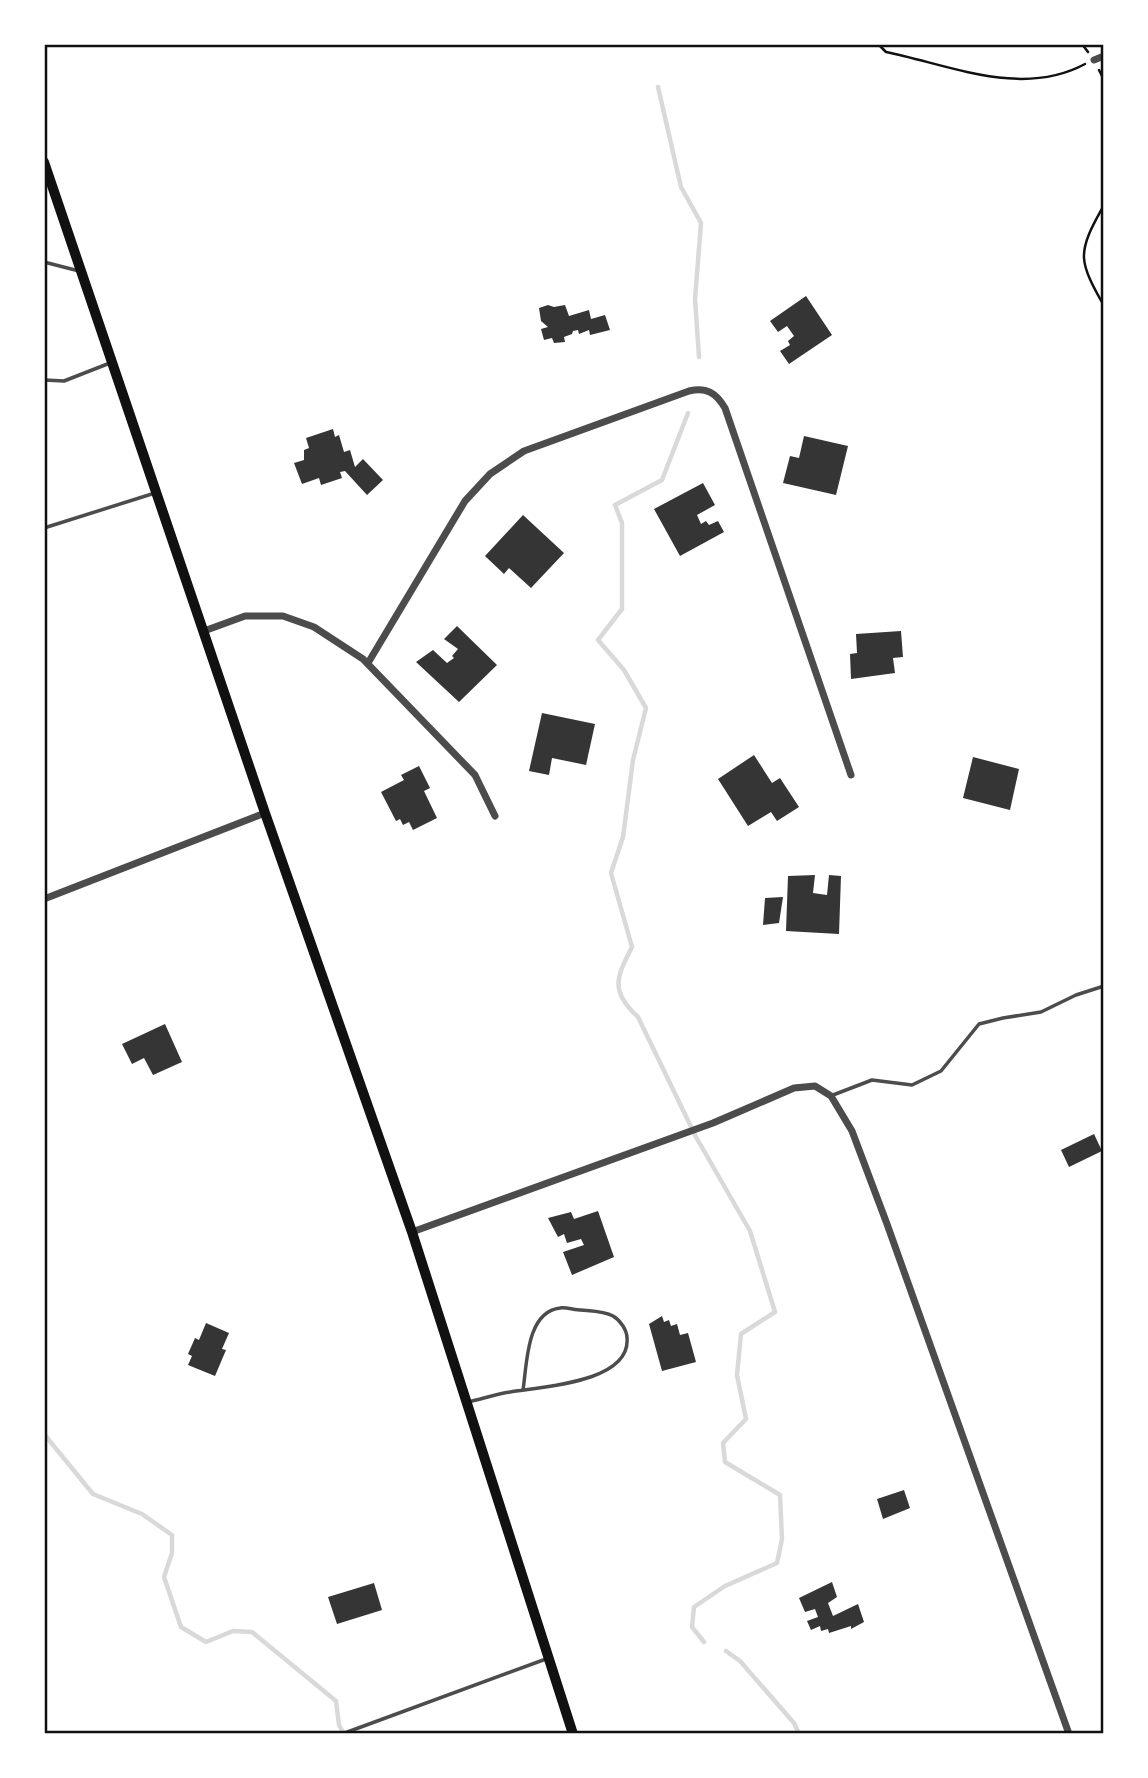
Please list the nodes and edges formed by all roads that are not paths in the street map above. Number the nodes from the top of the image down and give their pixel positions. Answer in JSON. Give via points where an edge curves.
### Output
{"nodes":[{"id":1,"x":1104,"y":56,"type":"edge"},
{"id":2,"x":1094,"y":60,"type":"road end"},
{"id":3,"x":44,"y":162,"type":"edge"},
{"id":4,"x":44,"y":262,"type":"edge"},
{"id":5,"x":81,"y":271,"type":"junction"},
{"id":6,"x":112,"y":362,"type":"junction"},
{"id":7,"x":44,"y":380,"type":"edge"},
{"id":8,"x":157,"y":493,"type":"junction"},
{"id":9,"x":44,"y":528,"type":"edge"},
{"id":10,"x":204,"y":631,"type":"junction"},
{"id":11,"x":368,"y":663,"type":"junction"},
{"id":12,"x":851,"y":775,"type":"dead end"},
{"id":13,"x":265,"y":813,"type":"junction"},
{"id":14,"x":495,"y":816,"type":"dead end"},
{"id":15,"x":44,"y":899,"type":"edge"},
{"id":16,"x":1104,"y":986,"type":"edge"},
{"id":17,"x":831,"y":1096,"type":"junction"},
{"id":18,"x":412,"y":1232,"type":"junction"},
{"id":19,"x":523,"y":1390,"type":"junction"},
{"id":20,"x":466,"y":1403,"type":"junction"},
{"id":21,"x":548,"y":1658,"type":"junction"},
{"id":22,"x":342,"y":1734,"type":"edge"},
{"id":23,"x":573,"y":1734,"type":"edge"},
{"id":24,"x":1069,"y":1734,"type":"edge"}],
"edges":[{"from":1,"to":2,"type":"street"},
{"from":3,"to":5,"type":"main road"},
{"from":4,"to":5,"type":"lane"},
{"from":5,"to":6,"type":"main road"},
{"from":6,"to":7,"type":"lane","via":[[64,381]]},
{"from":6,"to":8,"type":"main road"},
{"from":8,"to":9,"type":"lane"},
{"from":8,"to":10,"type":"main road"},
{"from":10,"to":11,"type":"street","via":[[245,616],[283,616],[314,627]]},
{"from":10,"to":13,"type":"main road"},
{"from":11,"to":12,"type":"street","via":[[465,501],[490,474],[524,451],[638,409],[689,391],[713,392],[725,408]]},
{"from":11,"to":14,"type":"street","via":[[475,775]]},
{"from":13,"to":15,"type":"street"},
{"from":13,"to":18,"type":"main road"},
{"from":16,"to":17,"type":"lane","via":[[1041,1012],[979,1024],[941,1071],[912,1085],[872,1080]]},
{"from":17,"to":18,"type":"street","via":[[815,1086],[794,1088],[713,1123]]},
{"from":17,"to":24,"type":"street","via":[[852,1131],[887,1224]]},
{"from":18,"to":20,"type":"main road"},
{"from":19,"to":19,"type":"lane","via":[[576,1382],[610,1367],[627,1346],[622,1325],[603,1313],[560,1308],[549,1312],[534,1330]]},
{"from":19,"to":20,"type":"lane"},
{"from":20,"to":21,"type":"main road"},
{"from":21,"to":22,"type":"lane"},
{"from":21,"to":23,"type":"main road"}]}
